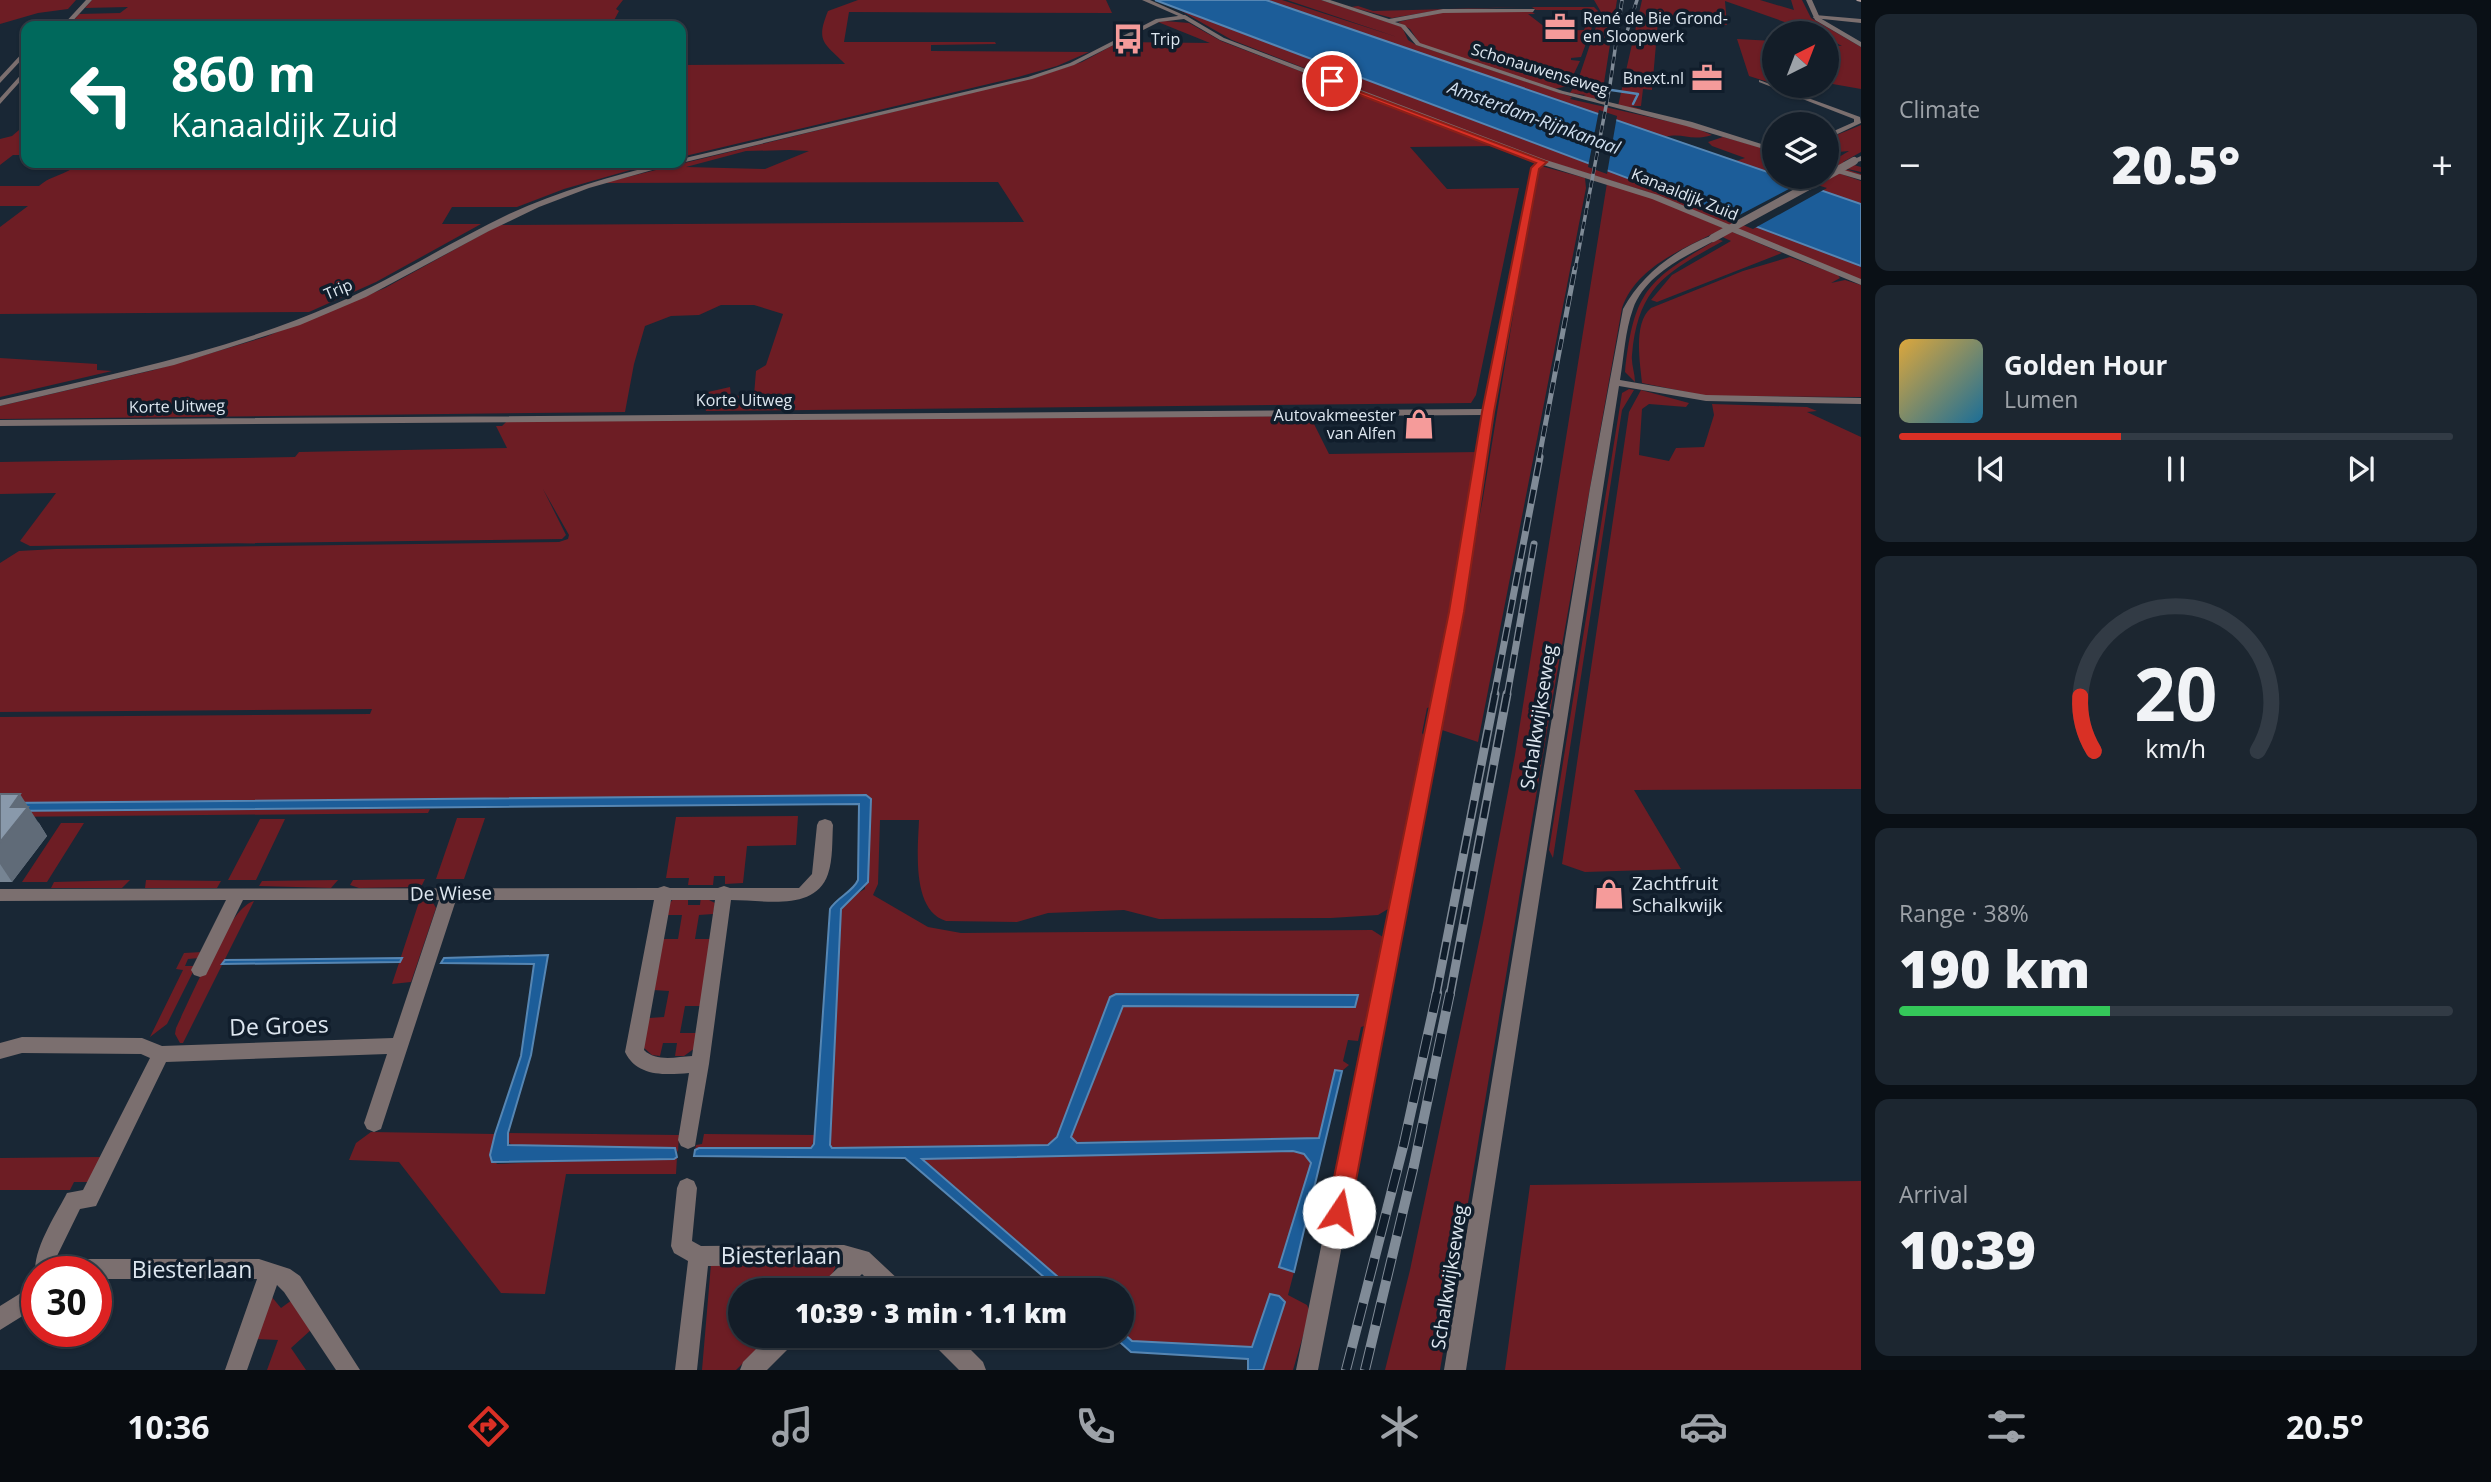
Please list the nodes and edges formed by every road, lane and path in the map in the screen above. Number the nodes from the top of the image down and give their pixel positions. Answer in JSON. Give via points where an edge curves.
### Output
{"nodes":[{"id":1,"x":89,"y":0,"type":"edge"},
{"id":2,"x":1145,"y":0,"type":"edge"},
{"id":3,"x":1324,"y":0,"type":"edge"},
{"id":4,"x":1809,"y":0,"type":"edge"},
{"id":5,"x":1532,"y":10,"type":"dead end"},
{"id":6,"x":1185,"y":17,"type":"junction"},
{"id":7,"x":1815,"y":17,"type":"junction"},
{"id":8,"x":70,"y":21,"type":"edge"},
{"id":9,"x":1388,"y":21,"type":"junction"},
{"id":10,"x":1861,"y":21,"type":"edge"},
{"id":11,"x":1861,"y":45,"type":"edge"},
{"id":12,"x":21,"y":57,"type":"edge"},
{"id":13,"x":21,"y":77,"type":"edge"},
{"id":14,"x":0,"y":80,"type":"edge"},
{"id":15,"x":1761,"y":81,"type":"dead end"},
{"id":16,"x":0,"y":102,"type":"edge"},
{"id":17,"x":1839,"y":131,"type":"edge"},
{"id":18,"x":1762,"y":146,"type":"edge"},
{"id":19,"x":1858,"y":159,"type":"edge"},
{"id":20,"x":686,"y":160,"type":"edge"},
{"id":21,"x":1543,"y":162,"type":"junction"},
{"id":22,"x":655,"y":168,"type":"edge"},
{"id":23,"x":1839,"y":169,"type":"edge"},
{"id":24,"x":1839,"y":171,"type":"edge"},
{"id":25,"x":1861,"y":178,"type":"edge"},
{"id":26,"x":1802,"y":189,"type":"edge"},
{"id":27,"x":1861,"y":282,"type":"edge"},
{"id":28,"x":1615,"y":382,"type":"junction"},
{"id":29,"x":1861,"y":401,"type":"edge"},
{"id":30,"x":0,"y":403,"type":"edge"},
{"id":31,"x":1488,"y":412,"type":"junction"},
{"id":32,"x":0,"y":423,"type":"edge"},
{"id":33,"x":824,"y":825,"type":"dead end"},
{"id":34,"x":664,"y":892,"type":"junction"},
{"id":35,"x":724,"y":892,"type":"junction"},
{"id":36,"x":450,"y":893,"type":"junction"},
{"id":37,"x":238,"y":894,"type":"junction"},
{"id":38,"x":0,"y":895,"type":"edge"},
{"id":39,"x":200,"y":970,"type":"dead end"},
{"id":40,"x":399,"y":1046,"type":"junction"},
{"id":41,"x":0,"y":1051,"type":"edge"},
{"id":42,"x":161,"y":1054,"type":"junction"},
{"id":43,"x":700,"y":1064,"type":"junction"},
{"id":44,"x":374,"y":1122,"type":"dead end"},
{"id":45,"x":688,"y":1140,"type":"dead end"},
{"id":46,"x":687,"y":1188,"type":"dead end"},
{"id":47,"x":46,"y":1256,"type":"edge"},
{"id":48,"x":699,"y":1256,"type":"junction"},
{"id":49,"x":862,"y":1259,"type":"junction"},
{"id":50,"x":112,"y":1269,"type":"edge"},
{"id":51,"x":270,"y":1274,"type":"junction"},
{"id":52,"x":843,"y":1278,"type":"edge"},
{"id":53,"x":881,"y":1278,"type":"edge"},
{"id":54,"x":21,"y":1305,"type":"edge"},
{"id":55,"x":0,"y":1319,"type":"edge"},
{"id":56,"x":773,"y":1348,"type":"edge"},
{"id":57,"x":953,"y":1348,"type":"edge"},
{"id":58,"x":236,"y":1370,"type":"edge"},
{"id":59,"x":349,"y":1370,"type":"edge"},
{"id":60,"x":686,"y":1370,"type":"edge"},
{"id":61,"x":751,"y":1370,"type":"edge"},
{"id":62,"x":975,"y":1370,"type":"edge"},
{"id":63,"x":1307,"y":1370,"type":"edge"},
{"id":64,"x":1455,"y":1370,"type":"edge"}],
"edges":[{"from":1,"to":8,"type":"street"},
{"from":2,"to":6,"type":"street","name":"Kanaaldijk Zuid"},
{"from":3,"to":9,"type":"street","name":"Schonauwenseweg"},
{"from":4,"to":7,"type":"street"},
{"from":5,"to":9,"type":"street","name":"Schonauwenseweg","via":[[1443,11]]},
{"from":6,"to":20,"type":"street","via":[[1150,22],[1072,64],[1030,78]]},
{"from":6,"to":21,"type":"street","name":"Kanaaldijk Zuid","via":[[1222,39]]},
{"from":7,"to":10,"type":"street"},
{"from":7,"to":11,"type":"street"},
{"from":9,"to":18,"type":"street","name":"Schonauwenseweg","via":[[1406,28],[1418,44],[1473,63],[1577,97]]},
{"from":12,"to":14,"type":"street"},
{"from":13,"to":16,"type":"street"},
{"from":15,"to":17,"type":"street","via":[[1858,118],[1857,123]]},
{"from":19,"to":23,"type":"street","name":"Schalkwijkseweg","bridge":true},
{"from":21,"to":27,"type":"street","name":"Kanaaldijk Zuid","via":[[1655,197]]},
{"from":21,"to":31,"type":"street","via":[[1535,168]]},
{"from":22,"to":30,"type":"street","name":"Trip","via":[[536,205],[370,293],[265,335],[165,365]]},
{"from":24,"to":25,"type":"street"},
{"from":26,"to":28,"type":"street","name":"Schalkwijkseweg","bridge":true,"via":[[1665,265],[1637,292],[1628,309]]},
{"from":28,"to":29,"type":"street","via":[[1706,398]]},
{"from":28,"to":64,"type":"street","name":"Schalkwijkseweg"},
{"from":31,"to":32,"type":"street","name":"Korte Uitweg"},
{"from":31,"to":63,"type":"street","via":[[1457,612]]},
{"from":33,"to":35,"type":"street","name":"De Wiese","via":[[820,874],[812,890],[801,894]]},
{"from":34,"to":35,"type":"street","name":"De Wiese"},
{"from":34,"to":36,"type":"street","name":"De Wiese"},
{"from":34,"to":43,"type":"street","via":[[634,1052],[646,1065]]},
{"from":35,"to":43,"type":"street"},
{"from":36,"to":37,"type":"street","name":"De Wiese"},
{"from":36,"to":40,"type":"street"},
{"from":37,"to":38,"type":"street","name":"De Wiese"},
{"from":37,"to":39,"type":"street"},
{"from":40,"to":42,"type":"street","name":"De Groes"},
{"from":40,"to":44,"type":"street"},
{"from":41,"to":42,"type":"street","name":"De Groes","via":[[22,1045],[142,1046]]},
{"from":42,"to":47,"type":"street","via":[[89,1199],[74,1200]]},
{"from":43,"to":45,"type":"street"},
{"from":46,"to":48,"type":"street","name":"Biesterlaan","via":[[681,1247]]},
{"from":48,"to":49,"type":"street","name":"Biesterlaan","via":[[844,1255]]},
{"from":48,"to":60,"type":"street","name":"Biesterlaan"},
{"from":49,"to":52,"type":"street","name":"Biesterlaan"},
{"from":49,"to":53,"type":"street","name":"Biesterlaan"},
{"from":50,"to":51,"type":"street","name":"Biesterlaan","via":[[259,1269]]},
{"from":51,"to":58,"type":"street","name":"Biesterlaan"},
{"from":51,"to":59,"type":"street","name":"Biesterlaan","via":[[292,1284]]},
{"from":54,"to":55,"type":"street"},
{"from":56,"to":61,"type":"street"},
{"from":57,"to":62,"type":"street"}]}
